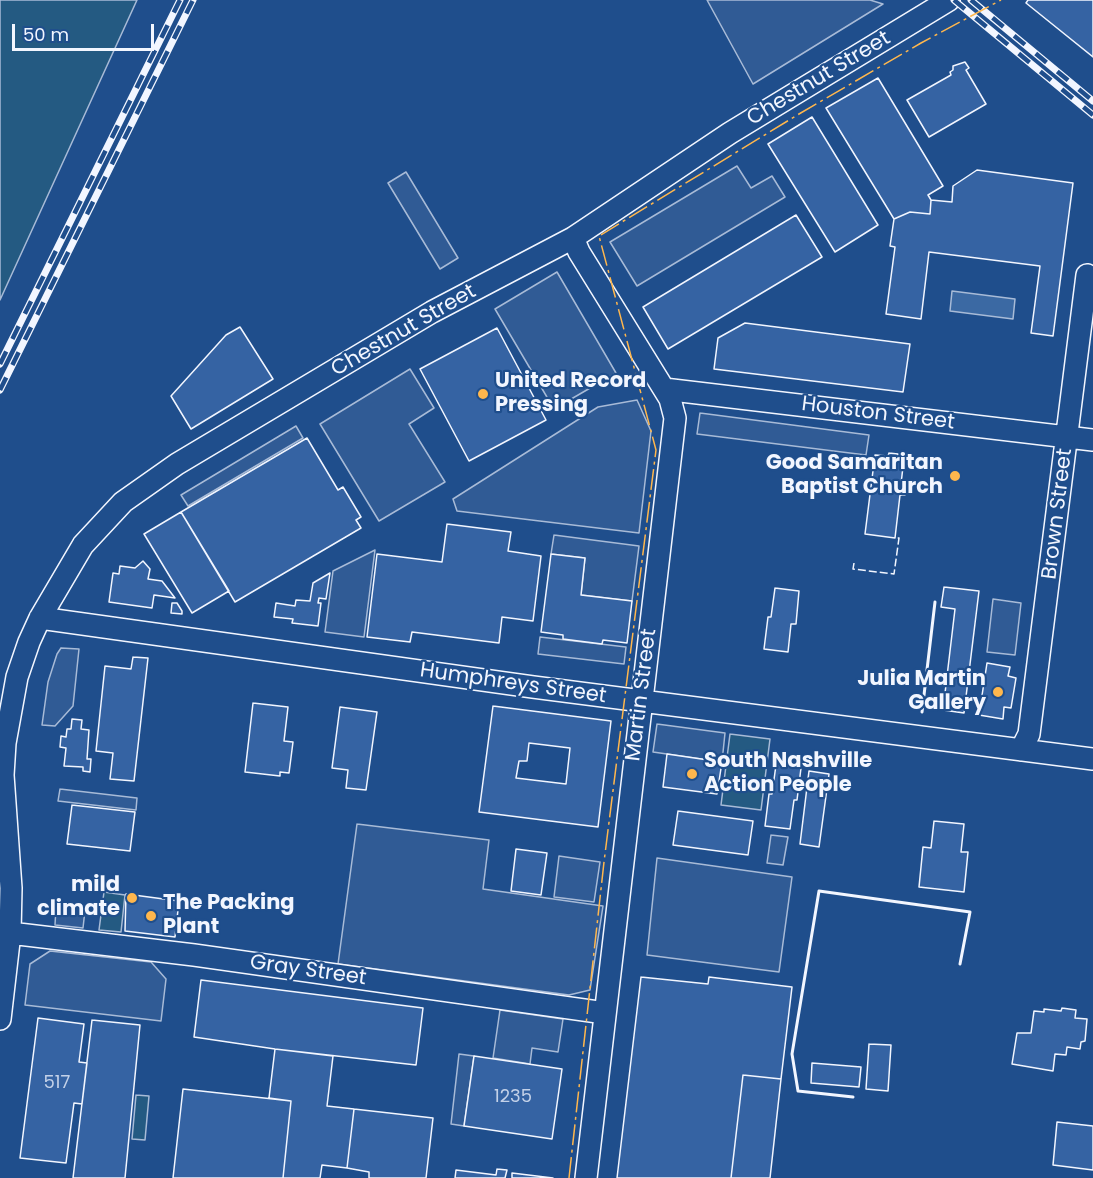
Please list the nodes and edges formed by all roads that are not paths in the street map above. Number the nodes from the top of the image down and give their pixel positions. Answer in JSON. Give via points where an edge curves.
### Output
{"nodes":[{"id":1,"x":949,"y":0,"type":"edge"},
{"id":2,"x":573,"y":238,"type":"junction"},
{"id":3,"x":1087,"y":275,"type":"dead end"},
{"id":4,"x":664,"y":389,"type":"junction"},
{"id":5,"x":1067,"y":436,"type":"junction"},
{"id":6,"x":1093,"y":440,"type":"edge"},
{"id":7,"x":40,"y":618,"type":"junction"},
{"id":8,"x":641,"y":701,"type":"junction"},
{"id":9,"x":1021,"y":750,"type":"junction"},
{"id":10,"x":1093,"y":759,"type":"edge"},
{"id":11,"x":1,"y":775,"type":"edge"},
{"id":12,"x":10,"y":933,"type":"junction"},
{"id":13,"x":605,"y":1013,"type":"junction"},
{"id":14,"x":0,"y":1019,"type":"edge"},
{"id":15,"x":586,"y":1178,"type":"edge"}],
"edges":[{"from":1,"to":2,"type":"street","name":"Chestnut Street","via":[[730,133]]},
{"from":2,"to":4,"type":"street","name":"Martin Street"},
{"from":2,"to":7,"type":"street","name":"Chestnut Street","via":[[432,312],[177,465],[123,502],[83,545]]},
{"from":3,"to":5,"type":"street","name":"Brown Street"},
{"from":4,"to":5,"type":"street","name":"Houston Street"},
{"from":4,"to":8,"type":"street","name":"Martin Street","via":[[675,418]]},
{"from":5,"to":6,"type":"street","name":"Houston Street"},
{"from":5,"to":9,"type":"street","name":"Brown Street","via":[[1029,734]]},
{"from":7,"to":8,"type":"street","name":"Humphreys Street"},
{"from":7,"to":11,"type":"street","name":"Chestnut Street","via":[[17,677]]},
{"from":8,"to":9,"type":"street","name":"Humphreys Street"},
{"from":8,"to":13,"type":"street","name":"Martin Street"},
{"from":9,"to":10,"type":"street","name":"Humphreys Street"},
{"from":11,"to":12,"type":"street","name":"Chestnut Street","via":[[11,881]]},
{"from":12,"to":13,"type":"street","name":"Gray Street"},
{"from":12,"to":14,"type":"street","name":"Chestnut Street"},
{"from":13,"to":15,"type":"street","name":"Martin Street"}]}
